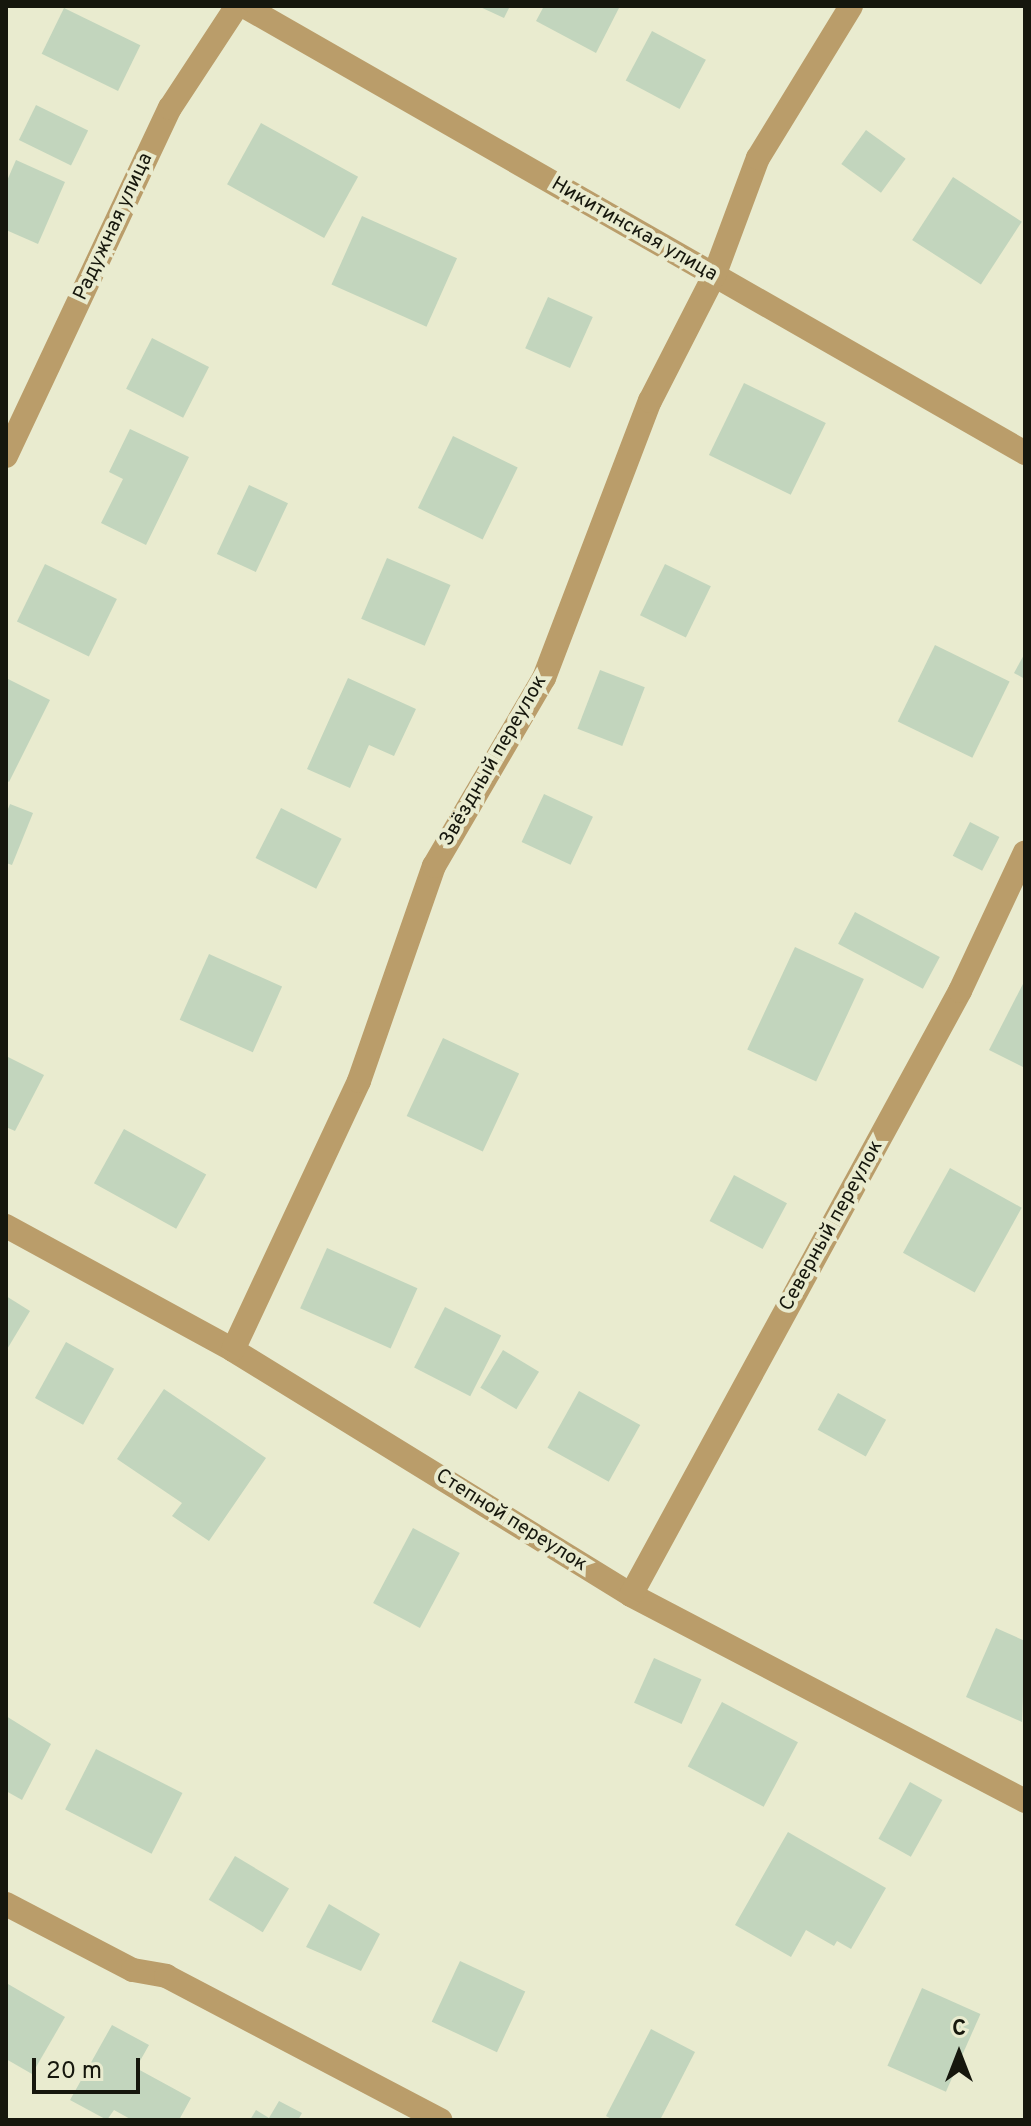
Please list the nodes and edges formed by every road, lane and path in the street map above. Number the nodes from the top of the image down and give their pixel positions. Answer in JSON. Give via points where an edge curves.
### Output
{"nodes":[{"id":1,"x":237,"y":6,"type":"edge"},
{"id":2,"x":244,"y":6,"type":"edge"},
{"id":3,"x":851,"y":6,"type":"edge"},
{"id":4,"x":714,"y":276,"type":"junction"},
{"id":5,"x":1025,"y":453,"type":"edge"},
{"id":6,"x":6,"y":456,"type":"edge"},
{"id":7,"x":1025,"y":852,"type":"edge"},
{"id":8,"x":6,"y":1226,"type":"edge"},
{"id":9,"x":233,"y":1350,"type":"junction"},
{"id":10,"x":631,"y":1595,"type":"junction"},
{"id":11,"x":1025,"y":1801,"type":"edge"},
{"id":12,"x":6,"y":1904,"type":"edge"},
{"id":13,"x":440,"y":2120,"type":"edge"}],
"edges":[{"from":1,"to":6,"type":"street","name":"Радужная улица","via":[[170,108]]},
{"from":2,"to":4,"type":"street","name":"Никитинская улица"},
{"from":3,"to":4,"type":"street","name":"Звёздный переулок","via":[[758,158]]},
{"from":4,"to":5,"type":"street","name":"Никитинская улица"},
{"from":4,"to":9,"type":"street","name":"Звёздный переулок","via":[[650,401],[544,678],[434,866],[359,1081]]},
{"from":7,"to":10,"type":"street","name":"Северный переулок","via":[[960,991]]},
{"from":8,"to":9,"type":"street","name":"Степной переулок"},
{"from":9,"to":10,"type":"street","name":"Степной переулок"},
{"from":10,"to":11,"type":"street","name":"Степной переулок"},
{"from":12,"to":13,"type":"street","via":[[133,1970],[166,1976]]}]}
